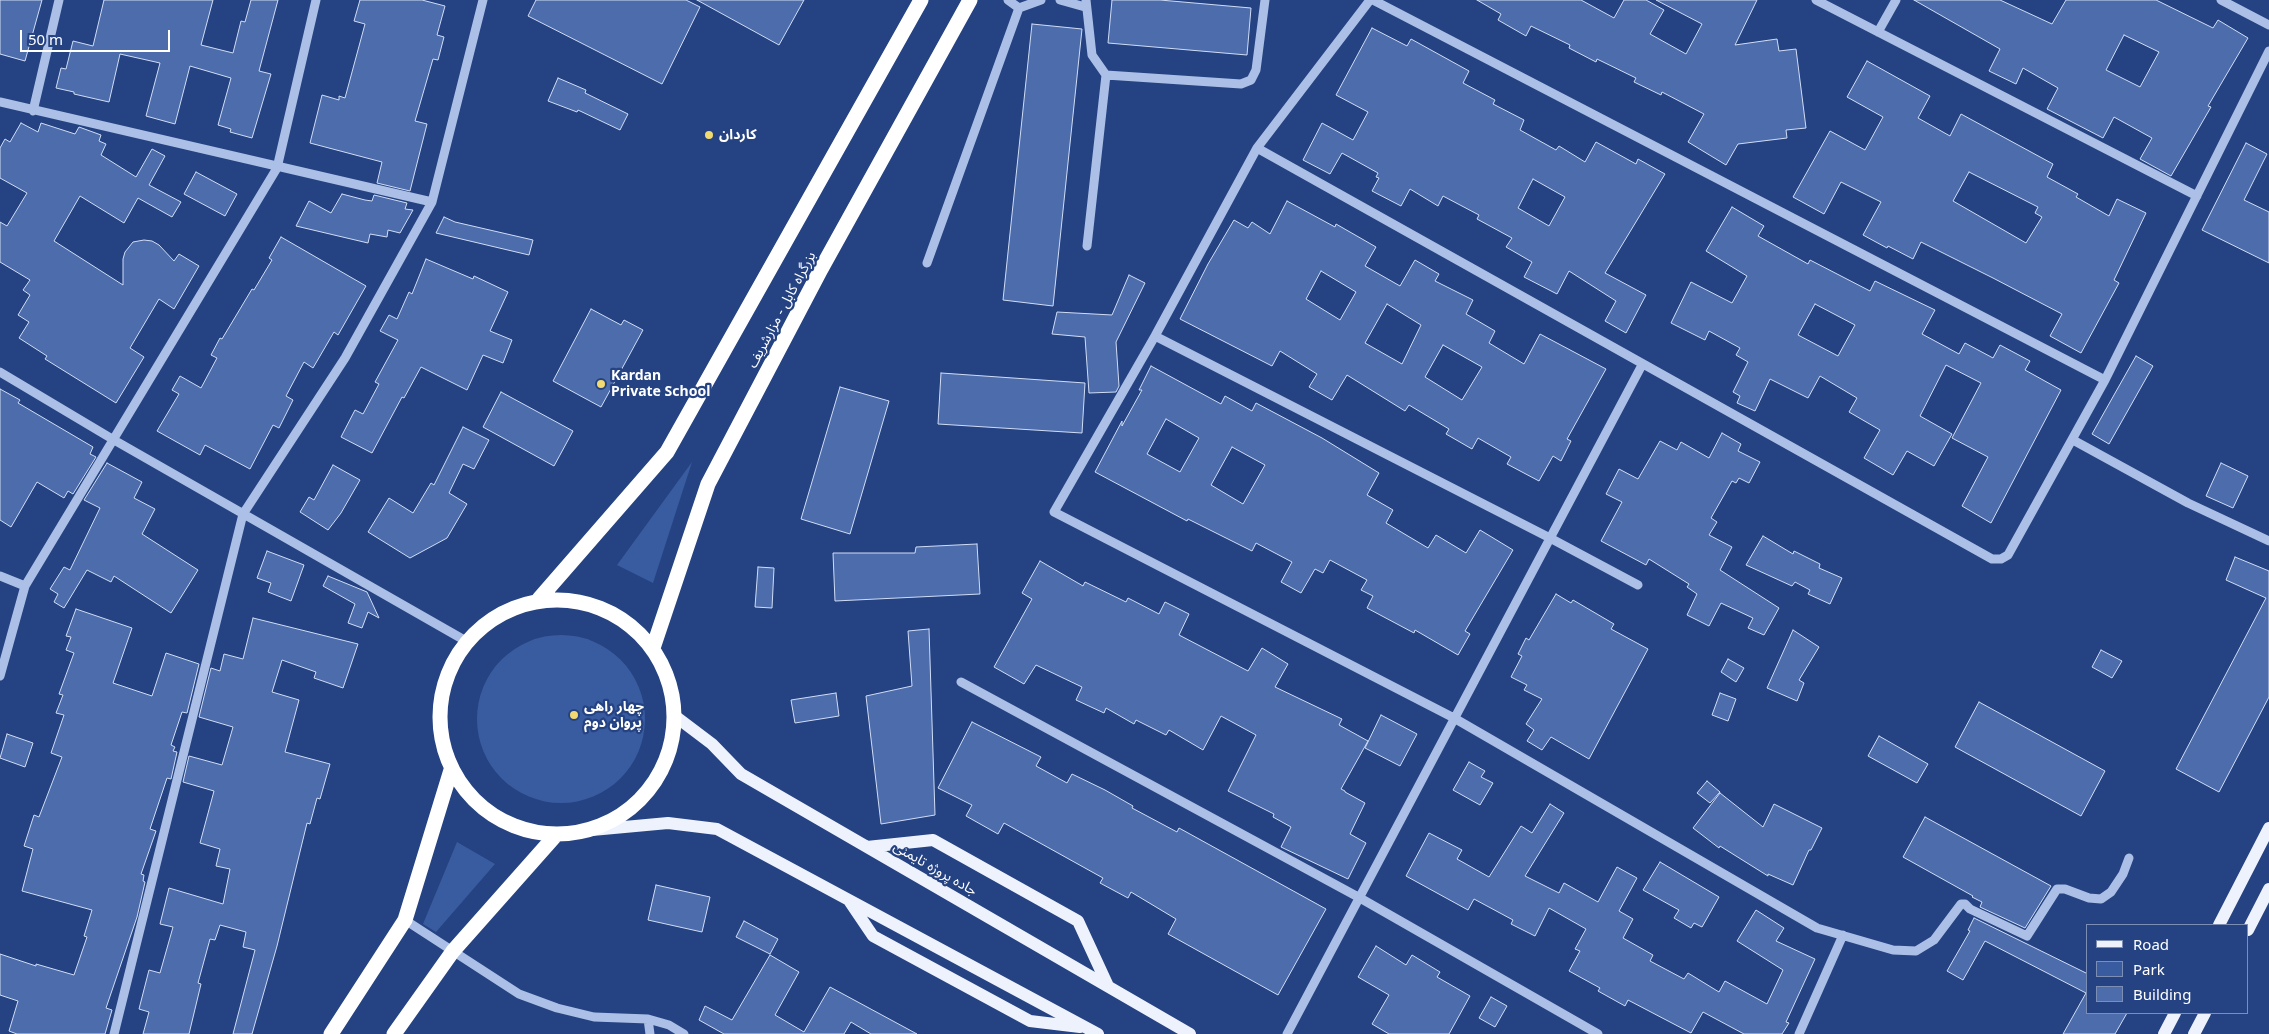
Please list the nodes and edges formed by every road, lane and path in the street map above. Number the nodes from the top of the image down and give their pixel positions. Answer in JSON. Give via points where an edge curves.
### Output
{"nodes":[{"id":1,"x":59,"y":0,"type":"edge"},
{"id":2,"x":316,"y":0,"type":"edge"},
{"id":3,"x":483,"y":0,"type":"edge"},
{"id":4,"x":921,"y":0,"type":"edge"},
{"id":5,"x":970,"y":0,"type":"edge"},
{"id":6,"x":1008,"y":0,"type":"edge"},
{"id":7,"x":1041,"y":0,"type":"edge"},
{"id":8,"x":1060,"y":0,"type":"edge"},
{"id":9,"x":1265,"y":0,"type":"edge"},
{"id":10,"x":1371,"y":0,"type":"edge"},
{"id":11,"x":1816,"y":0,"type":"edge"},
{"id":12,"x":1896,"y":0,"type":"edge"},
{"id":13,"x":2221,"y":0,"type":"edge"},
{"id":14,"x":1085,"y":3,"type":"edge"},
{"id":15,"x":1019,"y":8,"type":"junction"},
{"id":16,"x":2269,"y":25,"type":"edge"},
{"id":17,"x":1878,"y":32,"type":"junction"},
{"id":18,"x":2269,"y":51,"type":"edge"},
{"id":19,"x":1106,"y":75,"type":"junction"},
{"id":20,"x":0,"y":102,"type":"edge"},
{"id":21,"x":34,"y":111,"type":"junction"},
{"id":22,"x":1256,"y":148,"type":"junction"},
{"id":23,"x":277,"y":168,"type":"junction"},
{"id":24,"x":2197,"y":196,"type":"junction"},
{"id":25,"x":432,"y":202,"type":"junction"},
{"id":26,"x":1087,"y":246,"type":"dead end"},
{"id":27,"x":927,"y":263,"type":"dead end"},
{"id":28,"x":1155,"y":336,"type":"junction"},
{"id":29,"x":1642,"y":365,"type":"junction"},
{"id":30,"x":0,"y":372,"type":"edge"},
{"id":31,"x":2105,"y":380,"type":"junction"},
{"id":32,"x":114,"y":440,"type":"junction"},
{"id":33,"x":2073,"y":440,"type":"junction"},
{"id":34,"x":243,"y":514,"type":"junction"},
{"id":35,"x":1550,"y":538,"type":"junction"},
{"id":36,"x":2269,"y":541,"type":"edge"},
{"id":37,"x":0,"y":576,"type":"edge"},
{"id":38,"x":1638,"y":585,"type":"dead end"},
{"id":39,"x":25,"y":586,"type":"junction"},
{"id":40,"x":539,"y":599,"type":"junction"},
{"id":41,"x":466,"y":640,"type":"junction"},
{"id":42,"x":653,"y":648,"type":"junction"},
{"id":43,"x":0,"y":676,"type":"edge"},
{"id":44,"x":961,"y":682,"type":"dead end"},
{"id":45,"x":675,"y":716,"type":"junction"},
{"id":46,"x":1454,"y":718,"type":"junction"},
{"id":47,"x":451,"y":770,"type":"junction"},
{"id":48,"x":2269,"y":828,"type":"edge"},
{"id":49,"x":592,"y":830,"type":"junction"},
{"id":50,"x":555,"y":836,"type":"junction"},
{"id":51,"x":866,"y":847,"type":"junction"},
{"id":52,"x":2129,"y":858,"type":"dead end"},
{"id":53,"x":2269,"y":889,"type":"edge"},
{"id":54,"x":1360,"y":898,"type":"junction"},
{"id":55,"x":848,"y":900,"type":"junction"},
{"id":56,"x":405,"y":920,"type":"junction"},
{"id":57,"x":2221,"y":924,"type":"edge"},
{"id":58,"x":2249,"y":928,"type":"edge"},
{"id":59,"x":1843,"y":935,"type":"junction"},
{"id":60,"x":453,"y":951,"type":"junction"},
{"id":61,"x":1108,"y":986,"type":"junction"},
{"id":62,"x":2174,"y":1014,"type":"edge"},
{"id":63,"x":2204,"y":1014,"type":"edge"},
{"id":64,"x":648,"y":1019,"type":"junction"},
{"id":65,"x":1086,"y":1028,"type":"junction"},
{"id":66,"x":114,"y":1034,"type":"edge"},
{"id":67,"x":331,"y":1034,"type":"edge"},
{"id":68,"x":394,"y":1034,"type":"edge"},
{"id":69,"x":650,"y":1034,"type":"edge"},
{"id":70,"x":684,"y":1034,"type":"edge"},
{"id":71,"x":1098,"y":1034,"type":"edge"},
{"id":72,"x":1190,"y":1034,"type":"edge"},
{"id":73,"x":1287,"y":1034,"type":"edge"},
{"id":74,"x":1598,"y":1034,"type":"edge"},
{"id":75,"x":1799,"y":1034,"type":"edge"},
{"id":76,"x":2164,"y":1034,"type":"edge"},
{"id":77,"x":2194,"y":1034,"type":"edge"}],
"edges":[{"from":1,"to":21,"type":"street"},
{"from":2,"to":23,"type":"street"},
{"from":3,"to":25,"type":"street"},
{"from":4,"to":40,"type":"highway","via":[[667,452]]},
{"from":5,"to":42,"type":"highway","name":"بزرگراه کابل - مزارشریف","via":[[820,271],[708,484]]},
{"from":6,"to":15,"type":"street"},
{"from":7,"to":15,"type":"street"},
{"from":8,"to":14,"type":"street"},
{"from":9,"to":19,"type":"street","via":[[1256,70],[1251,80],[1241,84]]},
{"from":10,"to":22,"type":"street"},
{"from":10,"to":31,"type":"street"},
{"from":11,"to":17,"type":"street"},
{"from":12,"to":17,"type":"street"},
{"from":13,"to":16,"type":"street"},
{"from":14,"to":19,"type":"street","via":[[1092,55]]},
{"from":15,"to":27,"type":"street"},
{"from":17,"to":24,"type":"street"},
{"from":18,"to":24,"type":"street"},
{"from":19,"to":26,"type":"street"},
{"from":20,"to":21,"type":"street"},
{"from":21,"to":23,"type":"street"},
{"from":22,"to":28,"type":"street"},
{"from":22,"to":29,"type":"street"},
{"from":23,"to":25,"type":"street"},
{"from":23,"to":32,"type":"street"},
{"from":24,"to":31,"type":"street"},
{"from":25,"to":34,"type":"street","via":[[345,358]]},
{"from":28,"to":35,"type":"street"},
{"from":28,"to":46,"type":"street","via":[[1054,512]]},
{"from":29,"to":33,"type":"street","via":[[1992,559],[2008,555]]},
{"from":29,"to":35,"type":"street"},
{"from":30,"to":32,"type":"street"},
{"from":31,"to":33,"type":"street"},
{"from":32,"to":34,"type":"street"},
{"from":32,"to":39,"type":"street"},
{"from":33,"to":36,"type":"street","via":[[2188,503]]},
{"from":34,"to":41,"type":"street"},
{"from":34,"to":66,"type":"street"},
{"from":35,"to":38,"type":"street"},
{"from":35,"to":46,"type":"street"},
{"from":37,"to":39,"type":"street"},
{"from":39,"to":43,"type":"street"},
{"from":40,"to":41,"type":"highway","via":[[498,613]]},
{"from":40,"to":42,"type":"highway","via":[[590,604],[622,618]]},
{"from":41,"to":47,"type":"highway","via":[[444,681],[439,726]]},
{"from":42,"to":45,"type":"highway","via":[[669,680]]},
{"from":44,"to":54,"type":"street"},
{"from":45,"to":49,"type":"highway","via":[[665,765],[635,806]]},
{"from":45,"to":51,"type":"main road","name":"جاده پروژه تایمنی","via":[[712,744],[741,774]]},
{"from":46,"to":54,"type":"street"},
{"from":46,"to":59,"type":"street","via":[[1817,928]]},
{"from":47,"to":50,"type":"highway","via":[[477,805],[513,828]]},
{"from":47,"to":56,"type":"highway"},
{"from":48,"to":57,"type":"main road"},
{"from":49,"to":50,"type":"highway"},
{"from":49,"to":55,"type":"main road","via":[[668,823],[717,829]]},
{"from":50,"to":60,"type":"highway"},
{"from":51,"to":61,"type":"main road","name":"جاده پروژه تایمنی"},
{"from":51,"to":61,"type":"main road","via":[[933,840],[1078,921]]},
{"from":52,"to":59,"type":"street","via":[[2111,892],[2101,899],[2057,889],[2027,936],[1965,904],[1961,904],[1934,940],[1916,951],[1893,950]]},
{"from":53,"to":58,"type":"main road"},
{"from":54,"to":73,"type":"street"},
{"from":54,"to":74,"type":"street"},
{"from":55,"to":65,"type":"main road"},
{"from":55,"to":65,"type":"main road","via":[[873,936],[1030,1021]]},
{"from":56,"to":60,"type":"street"},
{"from":56,"to":67,"type":"highway"},
{"from":59,"to":75,"type":"street"},
{"from":60,"to":64,"type":"street","via":[[519,994],[557,1008],[594,1017]]},
{"from":60,"to":68,"type":"highway"},
{"from":61,"to":72,"type":"main road","name":"جاده پروژه تایمنی"},
{"from":62,"to":76,"type":"main road"},
{"from":63,"to":77,"type":"main road"},
{"from":64,"to":69,"type":"street"},
{"from":64,"to":70,"type":"street","via":[[669,1024]]},
{"from":65,"to":71,"type":"main road"}]}
